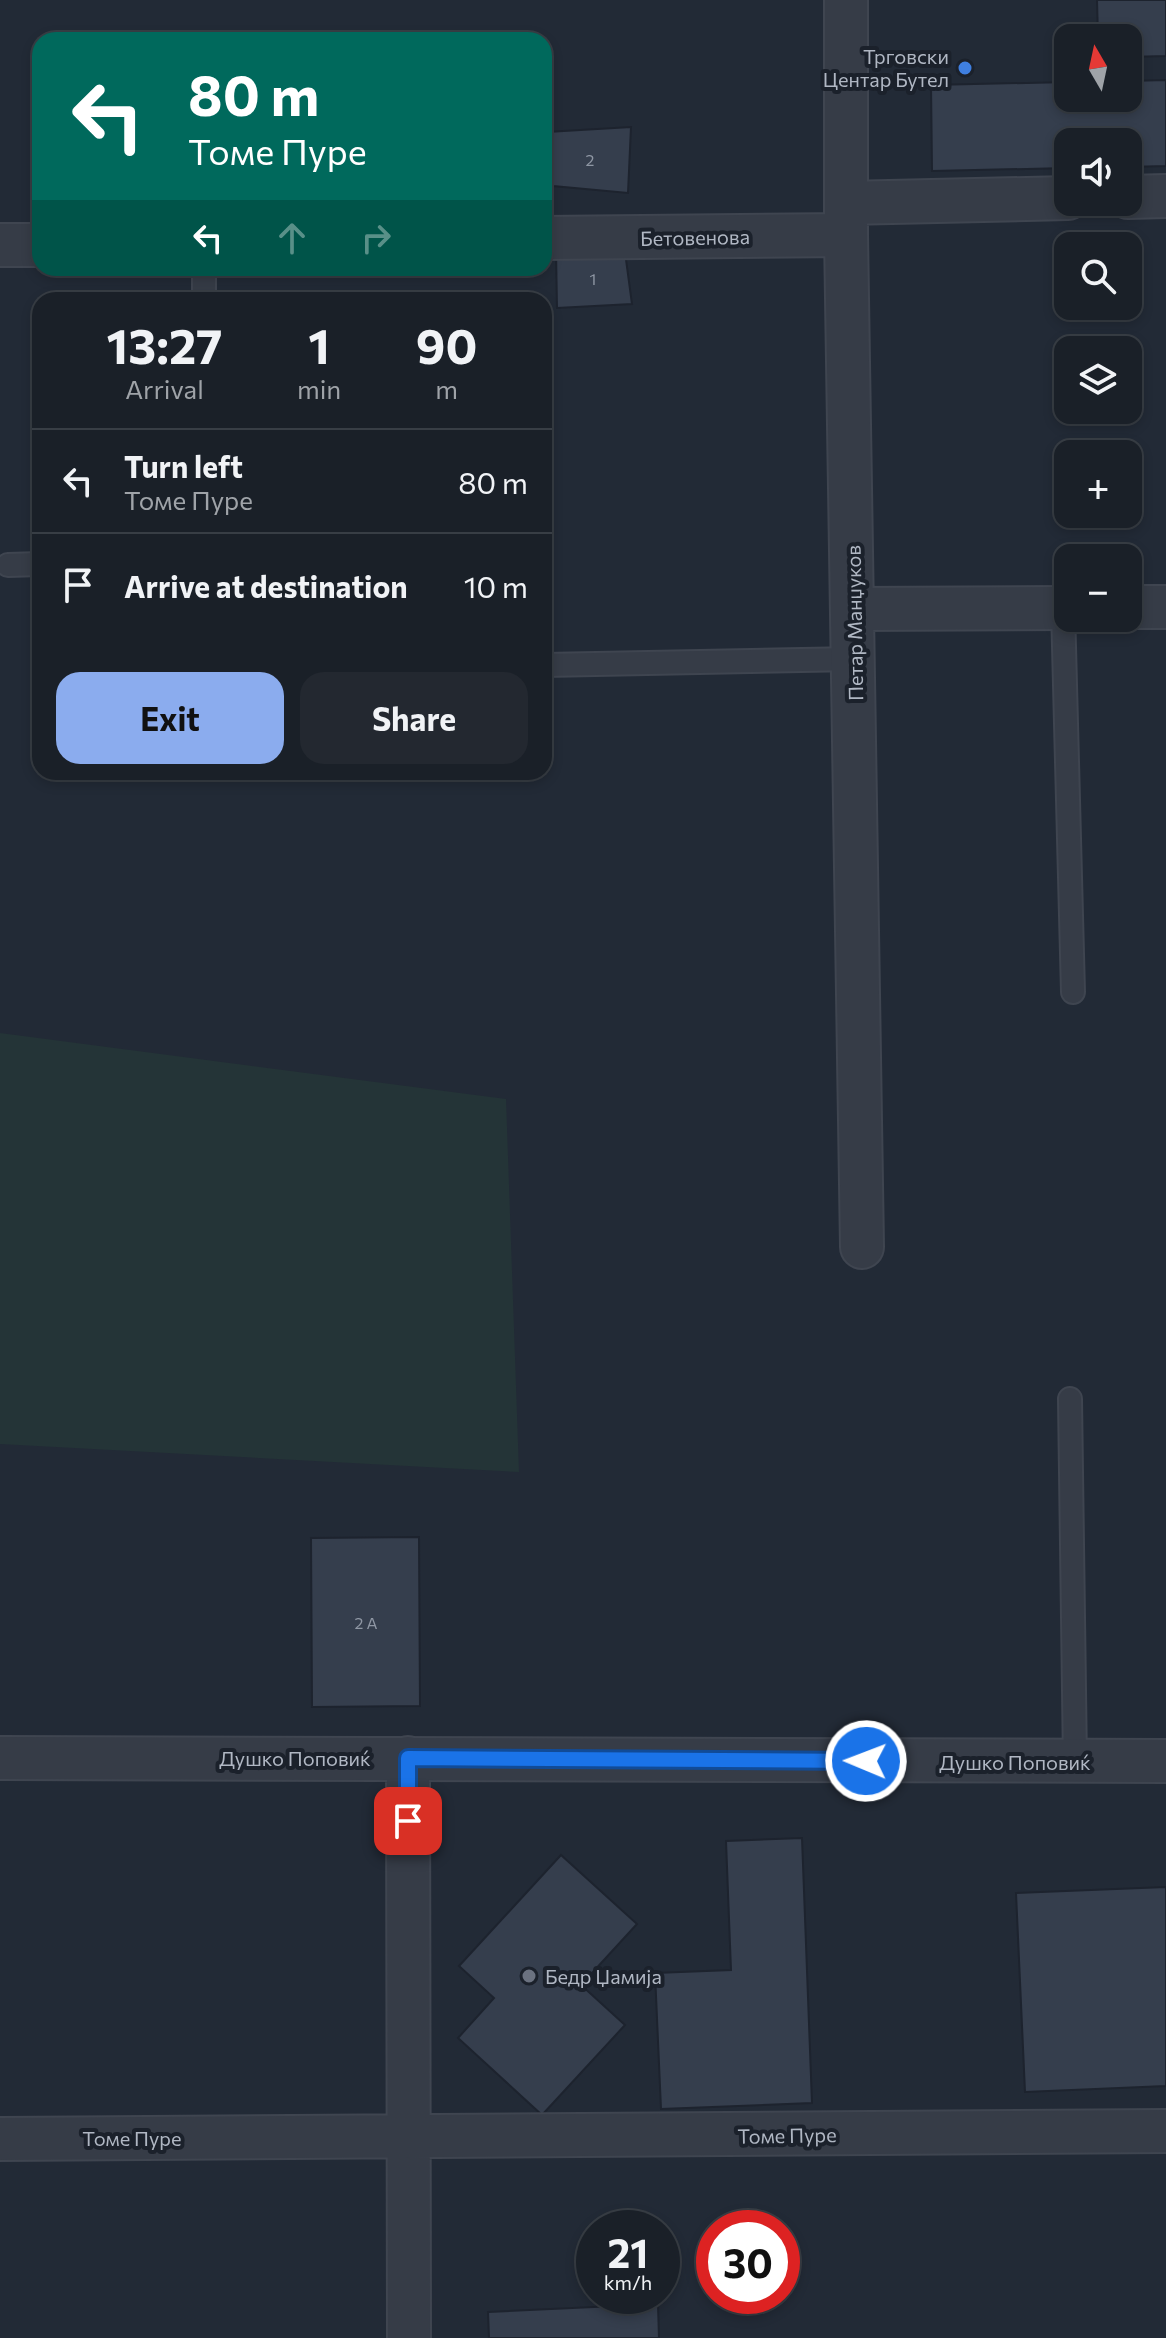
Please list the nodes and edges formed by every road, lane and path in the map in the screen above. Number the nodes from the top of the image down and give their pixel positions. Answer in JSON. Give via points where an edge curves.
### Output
{"nodes":[{"id":1,"x":846,"y":0,"type":"edge"},
{"id":2,"x":1166,"y":196,"type":"edge"},
{"id":3,"x":1142,"y":197,"type":"edge"},
{"id":4,"x":1054,"y":199,"type":"edge"},
{"id":5,"x":846,"y":219,"type":"junction"},
{"id":6,"x":552,"y":237,"type":"edge"},
{"id":7,"x":0,"y":245,"type":"edge"},
{"id":8,"x":32,"y":245,"type":"edge"},
{"id":9,"x":32,"y":564,"type":"edge"},
{"id":10,"x":8,"y":565,"type":"dead end"},
{"id":11,"x":1142,"y":607,"type":"edge"},
{"id":12,"x":1166,"y":607,"type":"edge"},
{"id":13,"x":1054,"y":608,"type":"edge"},
{"id":14,"x":855,"y":609,"type":"junction"},
{"id":15,"x":1066,"y":632,"type":"edge"},
{"id":16,"x":855,"y":659,"type":"junction"},
{"id":17,"x":552,"y":665,"type":"edge"},
{"id":18,"x":1073,"y":992,"type":"dead end"},
{"id":19,"x":862,"y":1247,"type":"dead end"},
{"id":20,"x":1070,"y":1399,"type":"dead end"},
{"id":21,"x":0,"y":1758,"type":"edge"},
{"id":22,"x":408,"y":1758,"type":"junction"},
{"id":23,"x":1166,"y":1761,"type":"edge"},
{"id":24,"x":1075,"y":1763,"type":"junction"},
{"id":25,"x":1166,"y":2131,"type":"edge"},
{"id":26,"x":408,"y":2138,"type":"junction"},
{"id":27,"x":0,"y":2139,"type":"edge"},
{"id":28,"x":409,"y":2338,"type":"edge"}],
"edges":[{"from":1,"to":5,"type":"street","name":"Петар Манџуков"},
{"from":2,"to":3,"type":"street"},
{"from":4,"to":5,"type":"street","name":"Бетовенова"},
{"from":5,"to":6,"type":"street","name":"Бетовенова"},
{"from":5,"to":14,"type":"street","name":"Петар Манџуков"},
{"from":7,"to":8,"type":"street"},
{"from":9,"to":10,"type":"lane"},
{"from":11,"to":12,"type":"street"},
{"from":13,"to":14,"type":"street"},
{"from":14,"to":16,"type":"street","name":"Петар Манџуков"},
{"from":15,"to":18,"type":"lane"},
{"from":16,"to":17,"type":"lane"},
{"from":16,"to":19,"type":"street","name":"Петар Манџуков"},
{"from":20,"to":24,"type":"lane"},
{"from":21,"to":22,"type":"street","name":"Душко Поповиќ"},
{"from":22,"to":24,"type":"street","name":"Душко Поповиќ"},
{"from":22,"to":26,"type":"street"},
{"from":23,"to":24,"type":"street","name":"Душко Поповиќ"},
{"from":25,"to":26,"type":"street","name":"Томе Пуре"},
{"from":26,"to":27,"type":"street","name":"Томе Пуре"},
{"from":26,"to":28,"type":"street"}]}
